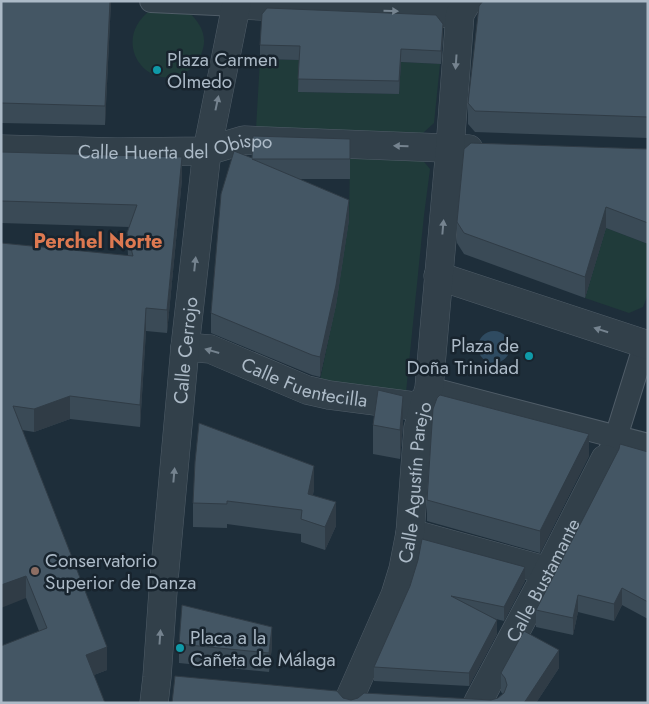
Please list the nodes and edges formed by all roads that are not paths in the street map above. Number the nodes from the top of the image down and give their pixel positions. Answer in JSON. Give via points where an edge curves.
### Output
{"nodes":[{"id":1,"x":151,"y":1,"type":"edge"},
{"id":2,"x":237,"y":3,"type":"edge"},
{"id":3,"x":464,"y":8,"type":"edge"},
{"id":4,"x":450,"y":148,"type":"junction"},
{"id":5,"x":1,"y":149,"type":"edge"},
{"id":6,"x":490,"y":149,"type":"edge"},
{"id":7,"x":207,"y":151,"type":"junction"},
{"id":8,"x":438,"y":276,"type":"junction"},
{"id":9,"x":647,"y":341,"type":"edge"},
{"id":10,"x":185,"y":347,"type":"junction"},
{"id":11,"x":427,"y":394,"type":"junction"},
{"id":12,"x":648,"y":445,"type":"edge"},
{"id":13,"x":611,"y":448,"type":"junction"},
{"id":14,"x":410,"y":533,"type":"junction"},
{"id":15,"x":548,"y":570,"type":"junction"},
{"id":16,"x":163,"y":686,"type":"edge"},
{"id":17,"x":322,"y":692,"type":"edge"},
{"id":18,"x":381,"y":696,"type":"edge"},
{"id":19,"x":351,"y":699,"type":"edge"},
{"id":20,"x":476,"y":702,"type":"edge"}],
"edges":[{"from":1,"to":2,"type":"street"},
{"from":2,"to":3,"type":"street","one_way":true},
{"from":7,"to":2,"type":"street","name":"Calle Cerrojo","one_way":true},
{"from":3,"to":4,"type":"street","name":"Calle Agustín Parejo","one_way":true},
{"from":4,"to":6,"type":"street","name":"Calle Huerta del Obispo"},
{"from":4,"to":7,"type":"street","name":"Calle Huerta del Obispo","one_way":true,"via":[[244,140]]},
{"from":8,"to":4,"type":"street","name":"Calle Agustín Parejo","one_way":true},
{"from":5,"to":7,"type":"street","name":"Calle Huerta del Obispo"},
{"from":10,"to":7,"type":"street","name":"Calle Cerrojo","one_way":true},
{"from":9,"to":8,"type":"street","one_way":true},
{"from":8,"to":11,"type":"street","name":"Calle Agustín Parejo"},
{"from":9,"to":13,"type":"street"},
{"from":11,"to":10,"type":"street","name":"Calle Fuentecilla","one_way":true,"via":[[414,406],[329,395],[306,390],[210,349]]},
{"from":16,"to":10,"type":"street","name":"Calle Cerrojo","one_way":true,"via":[[163,591]]},
{"from":11,"to":13,"type":"street"},
{"from":11,"to":14,"type":"street","name":"Calle Agustín Parejo","via":[[418,428]]},
{"from":12,"to":13,"type":"street"},
{"from":13,"to":15,"type":"street","name":"Calle Bustamante"},
{"from":14,"to":15,"type":"street"},
{"from":14,"to":19,"type":"street","name":"Calle Agustín Parejo","via":[[395,595]]},
{"from":15,"to":20,"type":"street","name":"Calle Bustamante"},
{"from":17,"to":19,"type":"street"},
{"from":18,"to":19,"type":"street"}]}
